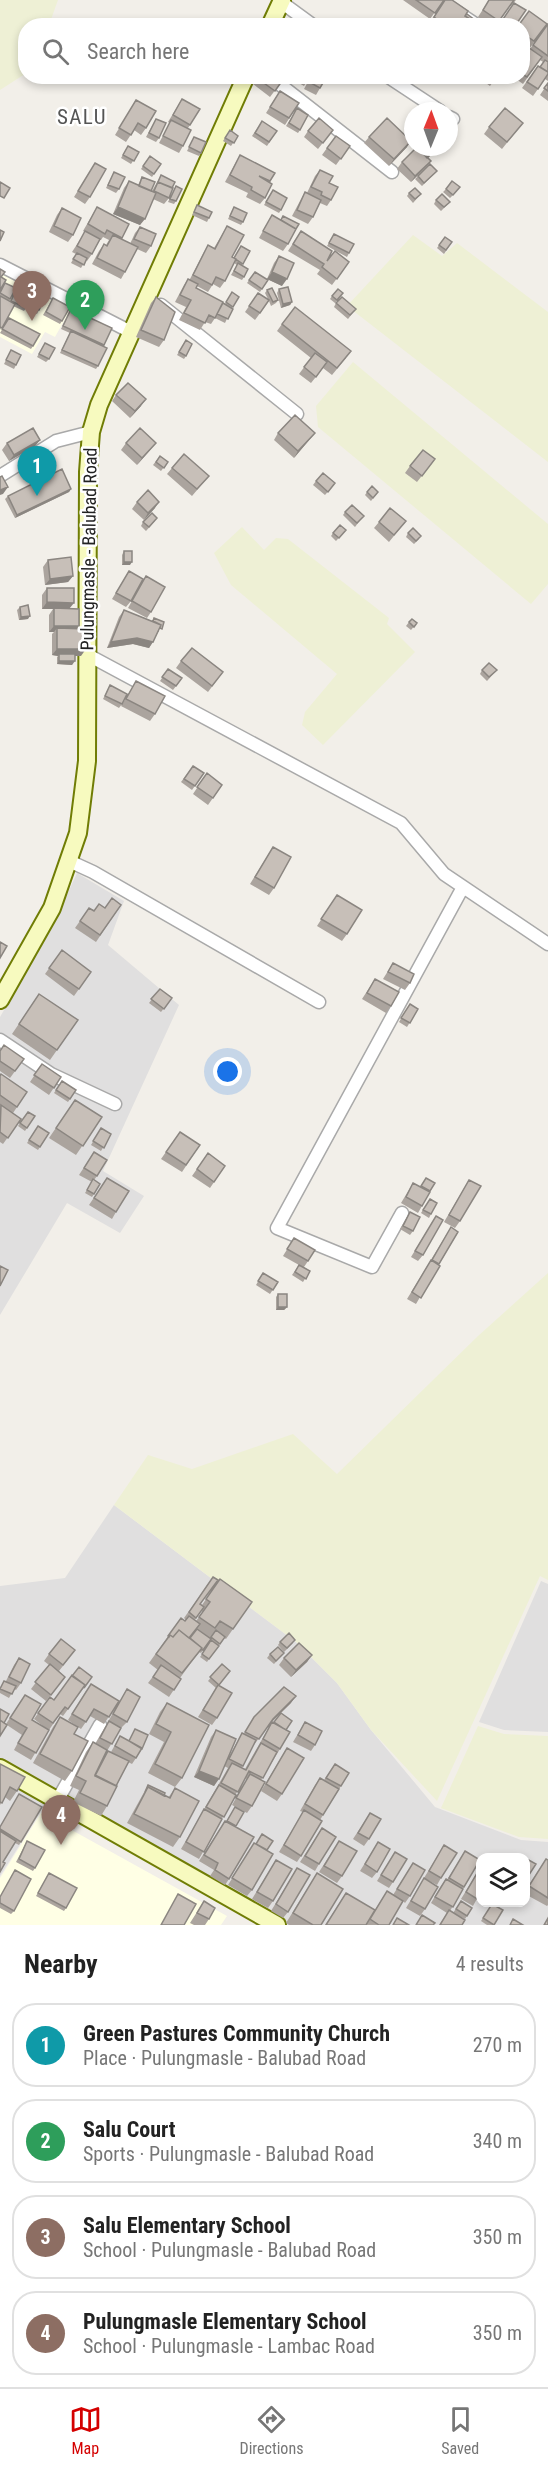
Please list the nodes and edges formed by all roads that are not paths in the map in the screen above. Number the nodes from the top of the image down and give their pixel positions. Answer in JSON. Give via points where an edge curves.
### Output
{"nodes":[{"id":1,"x":440,"y":0,"type":"edge"},
{"id":2,"x":282,"y":1,"type":"edge"},
{"id":3,"x":274,"y":18,"type":"edge"},
{"id":4,"x":304,"y":18,"type":"edge"},
{"id":5,"x":466,"y":18,"type":"edge"},
{"id":6,"x":242,"y":84,"type":"edge"},
{"id":7,"x":279,"y":84,"type":"edge"},
{"id":8,"x":399,"y":84,"type":"edge"},
{"id":9,"x":426,"y":102,"type":"edge"},
{"id":10,"x":392,"y":172,"type":"dead end"},
{"id":11,"x":0,"y":265,"type":"edge"},
{"id":12,"x":148,"y":295,"type":"junction"},
{"id":13,"x":131,"y":332,"type":"junction"},
{"id":14,"x":297,"y":414,"type":"edge"},
{"id":15,"x":91,"y":432,"type":"junction"},
{"id":16,"x":0,"y":476,"type":"edge"},
{"id":17,"x":88,"y":655,"type":"junction"},
{"id":18,"x":69,"y":861,"type":"junction"},
{"id":19,"x":464,"y":887,"type":"junction"},
{"id":20,"x":548,"y":944,"type":"edge"},
{"id":21,"x":0,"y":1000,"type":"edge"},
{"id":22,"x":319,"y":1002,"type":"dead end"},
{"id":23,"x":0,"y":1040,"type":"edge"},
{"id":24,"x":115,"y":1104,"type":"dead end"},
{"id":25,"x":402,"y":1213,"type":"dead end"},
{"id":26,"x":100,"y":1725,"type":"dead end"},
{"id":27,"x":0,"y":1768,"type":"edge"},
{"id":28,"x":57,"y":1801,"type":"junction"},
{"id":29,"x":277,"y":1925,"type":"edge"}],
"edges":[{"from":1,"to":5,"type":"street"},
{"from":2,"to":3,"type":"street"},
{"from":2,"to":4,"type":"street"},
{"from":6,"to":12,"type":"street","name":"Pulungmasle - Balubad Road"},
{"from":7,"to":10,"type":"street"},
{"from":8,"to":9,"type":"street"},
{"from":11,"to":13,"type":"street"},
{"from":12,"to":13,"type":"street","name":"Pulungmasle - Balubad Road"},
{"from":12,"to":14,"type":"street"},
{"from":13,"to":15,"type":"street","name":"Pulungmasle - Balubad Road"},
{"from":15,"to":16,"type":"street","via":[[56,441]]},
{"from":15,"to":17,"type":"street","name":"Pulungmasle - Balubad Road"},
{"from":17,"to":18,"type":"street","name":"Pulungmasle - Balubad Road","via":[[87,761],[78,833]]},
{"from":17,"to":19,"type":"street","via":[[400,823],[444,874]]},
{"from":18,"to":21,"type":"street","name":"Pulungmasle - Balubad Road","via":[[52,908]]},
{"from":18,"to":22,"type":"street"},
{"from":19,"to":20,"type":"street"},
{"from":19,"to":25,"type":"street","via":[[277,1228],[372,1267]]},
{"from":23,"to":24,"type":"street","via":[[51,1074]]},
{"from":26,"to":28,"type":"street"},
{"from":27,"to":28,"type":"street"},
{"from":28,"to":29,"type":"street"}]}
